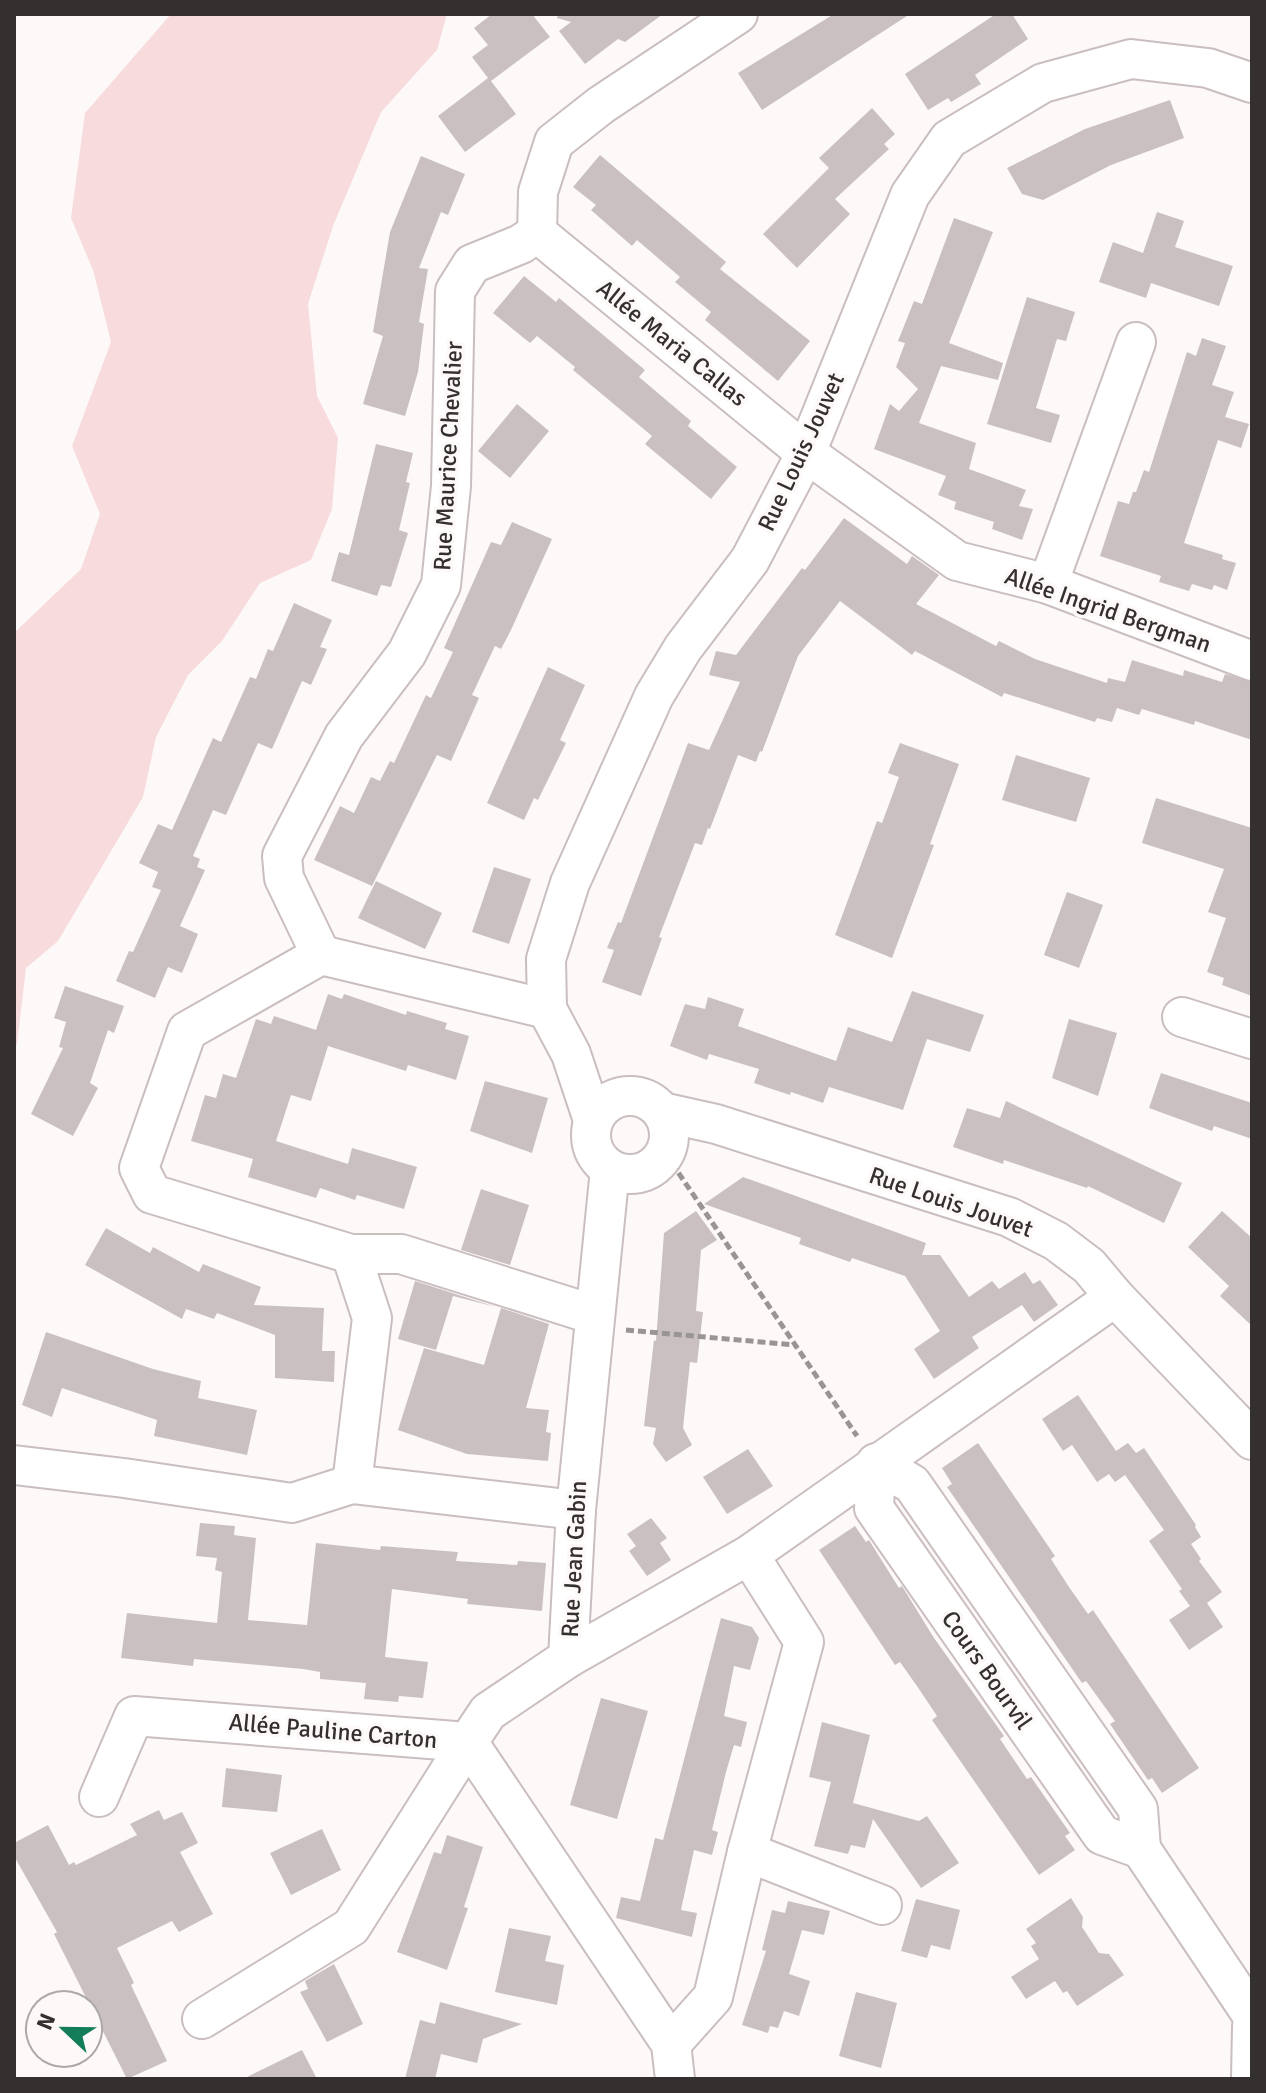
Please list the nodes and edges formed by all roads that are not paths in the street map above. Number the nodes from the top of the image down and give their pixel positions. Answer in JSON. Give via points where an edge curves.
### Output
{"nodes":[{"id":1,"x":738,"y":14,"type":"edge"},
{"id":2,"x":1252,"y":83,"type":"edge"},
{"id":3,"x":537,"y":233,"type":"junction"},
{"id":4,"x":1136,"y":342,"type":"dead end"},
{"id":5,"x":806,"y":453,"type":"junction"},
{"id":6,"x":1048,"y":584,"type":"junction"},
{"id":7,"x":1252,"y":661,"type":"edge"},
{"id":8,"x":321,"y":955,"type":"junction"},
{"id":9,"x":547,"y":1009,"type":"junction"},
{"id":10,"x":1182,"y":1017,"type":"dead end"},
{"id":11,"x":1252,"y":1039,"type":"edge"},
{"id":12,"x":606,"y":1108,"type":"junction"},
{"id":13,"x":665,"y":1133,"type":"junction"},
{"id":14,"x":610,"y":1169,"type":"junction"},
{"id":15,"x":351,"y":1254,"type":"junction"},
{"id":16,"x":1115,"y":1297,"type":"junction"},
{"id":17,"x":594,"y":1321,"type":"junction"},
{"id":18,"x":1252,"y":1440,"type":"edge"},
{"id":19,"x":876,"y":1463,"type":"junction"},
{"id":20,"x":14,"y":1465,"type":"edge"},
{"id":21,"x":352,"y":1484,"type":"junction"},
{"id":22,"x":576,"y":1510,"type":"junction"},
{"id":23,"x":749,"y":1555,"type":"junction"},
{"id":24,"x":568,"y":1658,"type":"junction"},
{"id":25,"x":468,"y":1742,"type":"junction"},
{"id":26,"x":99,"y":1797,"type":"dead end"},
{"id":27,"x":747,"y":1852,"type":"junction"},
{"id":28,"x":882,"y":1905,"type":"dead end"},
{"id":29,"x":1252,"y":2015,"type":"edge"},
{"id":30,"x":202,"y":2019,"type":"dead end"},
{"id":31,"x":1252,"y":2026,"type":"edge"},
{"id":32,"x":1252,"y":2042,"type":"edge"},
{"id":33,"x":673,"y":2061,"type":"edge"},
{"id":34,"x":1251,"y":2079,"type":"edge"}],
"edges":[{"from":1,"to":3,"type":"street","via":[[554,142],[538,192]]},
{"from":2,"to":5,"type":"street","name":"Rue Louis Jouvet","via":[[1208,68],[1131,59],[1043,83],[949,139],[910,195]]},
{"from":3,"to":5,"type":"street","name":"Allée Maria Callas"},
{"from":3,"to":8,"type":"street","name":"Rue Maurice Chevalier","via":[[472,264],[455,291],[451,486],[441,585],[407,653],[344,736],[282,856],[284,878]]},
{"from":4,"to":6,"type":"street"},
{"from":5,"to":6,"type":"street","name":"Allée Ingrid Bergman","via":[[957,561]]},
{"from":5,"to":9,"type":"street","name":"Rue Louis Jouvet","via":[[750,560],[654,696],[570,883],[546,959]]},
{"from":6,"to":7,"type":"street","name":"Allée Ingrid Bergman"},
{"from":8,"to":9,"type":"street"},
{"from":8,"to":15,"type":"street","via":[[187,1031],[139,1168],[152,1194]]},
{"from":9,"to":12,"type":"street","name":"Rue Louis Jouvet"},
{"from":10,"to":11,"type":"street"},
{"from":12,"to":13,"type":"street","via":[[643,1098]]},
{"from":12,"to":14,"type":"street","via":[[591,1142]]},
{"from":13,"to":14,"type":"street","via":[[658,1163],[635,1174]]},
{"from":13,"to":16,"type":"street","name":"Rue Louis Jouvet","via":[[716,1124],[1009,1217],[1056,1241],[1089,1266]]},
{"from":14,"to":17,"type":"street","name":"Rue Jean Gabin"},
{"from":15,"to":17,"type":"street","via":[[401,1254]]},
{"from":15,"to":21,"type":"street","via":[[372,1318]]},
{"from":16,"to":18,"type":"street","name":"Rue Louis Jouvet"},
{"from":16,"to":19,"type":"street"},
{"from":17,"to":22,"type":"street","name":"Rue Jean Gabin"},
{"from":19,"to":23,"type":"street"},
{"from":19,"to":29,"type":"street","name":"Cours Bourvil","via":[[874,1508],[1102,1835],[1141,1849]]},
{"from":20,"to":21,"type":"street","via":[[292,1503]]},
{"from":21,"to":22,"type":"street"},
{"from":22,"to":24,"type":"street","name":"Rue Jean Gabin"},
{"from":23,"to":24,"type":"street"},
{"from":23,"to":27,"type":"street","via":[[804,1642]]},
{"from":24,"to":25,"type":"street","name":"Rue Jean Gabin","via":[[488,1712]]},
{"from":25,"to":26,"type":"street","name":"Allée Pauline Carton","via":[[134,1716]]},
{"from":25,"to":30,"type":"street","name":"Allée Pauline Carton","via":[[351,1927]]},
{"from":25,"to":33,"type":"street"},
{"from":27,"to":28,"type":"street"},
{"from":27,"to":33,"type":"street","via":[[713,1997]]},
{"from":31,"to":32,"type":"street"},
{"from":32,"to":34,"type":"street"}]}
